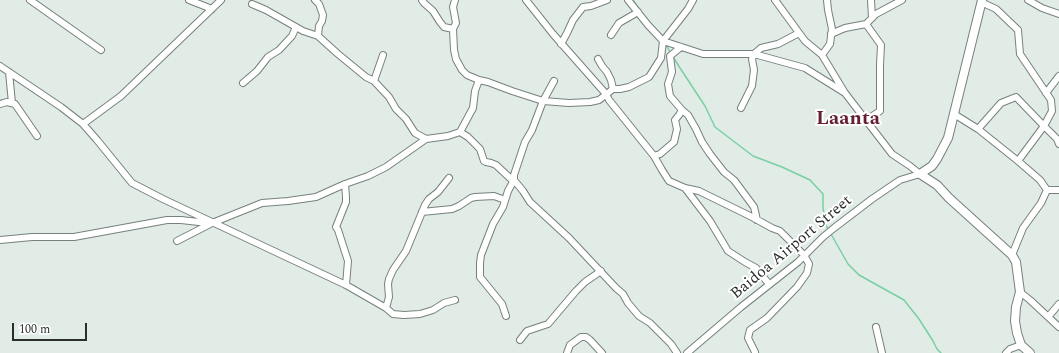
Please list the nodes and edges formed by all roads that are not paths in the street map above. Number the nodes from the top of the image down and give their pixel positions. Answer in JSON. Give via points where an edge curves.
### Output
{"nodes":[{"id":1,"x":30,"y":0,"type":"edge"},
{"id":2,"x":188,"y":0,"type":"edge"},
{"id":3,"x":221,"y":0,"type":"edge"},
{"id":4,"x":315,"y":0,"type":"edge"},
{"id":5,"x":422,"y":0,"type":"edge"},
{"id":6,"x":455,"y":0,"type":"edge"},
{"id":7,"x":526,"y":0,"type":"edge"},
{"id":8,"x":607,"y":0,"type":"edge"},
{"id":9,"x":628,"y":0,"type":"edge"},
{"id":10,"x":693,"y":0,"type":"edge"},
{"id":11,"x":775,"y":0,"type":"edge"},
{"id":12,"x":827,"y":0,"type":"edge"},
{"id":13,"x":871,"y":0,"type":"edge"},
{"id":14,"x":902,"y":0,"type":"edge"},
{"id":15,"x":1028,"y":0,"type":"edge"},
{"id":16,"x":982,"y":1,"type":"edge"},
{"id":17,"x":252,"y":4,"type":"dead end"},
{"id":18,"x":212,"y":9,"type":"junction"},
{"id":19,"x":638,"y":12,"type":"junction"},
{"id":20,"x":1059,"y":14,"type":"edge"},
{"id":21,"x":872,"y":18,"type":"junction"},
{"id":22,"x":866,"y":24,"type":"junction"},
{"id":23,"x":296,"y":27,"type":"junction"},
{"id":24,"x":453,"y":29,"type":"junction"},
{"id":25,"x":799,"y":33,"type":"junction"},
{"id":26,"x":831,"y":34,"type":"junction"},
{"id":27,"x":611,"y":35,"type":"dead end"},
{"id":28,"x":318,"y":36,"type":"junction"},
{"id":29,"x":663,"y":41,"type":"junction"},
{"id":30,"x":561,"y":44,"type":"junction"},
{"id":31,"x":681,"y":47,"type":"junction"},
{"id":32,"x":102,"y":50,"type":"dead end"},
{"id":33,"x":754,"y":54,"type":"junction"},
{"id":34,"x":383,"y":55,"type":"dead end"},
{"id":35,"x":822,"y":55,"type":"junction"},
{"id":36,"x":670,"y":56,"type":"junction"},
{"id":37,"x":661,"y":58,"type":"junction"},
{"id":38,"x":598,"y":59,"type":"dead end"},
{"id":39,"x":0,"y":66,"type":"edge"},
{"id":40,"x":9,"y":72,"type":"junction"},
{"id":41,"x":1059,"y":76,"type":"edge"},
{"id":42,"x":479,"y":80,"type":"junction"},
{"id":43,"x":374,"y":81,"type":"junction"},
{"id":44,"x":554,"y":81,"type":"dead end"},
{"id":45,"x":243,"y":83,"type":"dead end"},
{"id":46,"x":612,"y":89,"type":"junction"},
{"id":47,"x":845,"y":93,"type":"junction"},
{"id":48,"x":1046,"y":93,"type":"junction"},
{"id":49,"x":606,"y":94,"type":"junction"},
{"id":50,"x":543,"y":101,"type":"junction"},
{"id":51,"x":0,"y":104,"type":"edge"},
{"id":52,"x":12,"y":104,"type":"junction"},
{"id":53,"x":742,"y":108,"type":"dead end"},
{"id":54,"x":682,"y":110,"type":"junction"},
{"id":55,"x":954,"y":114,"type":"junction"},
{"id":56,"x":866,"y":120,"type":"junction"},
{"id":57,"x":83,"y":124,"type":"junction"},
{"id":58,"x":1044,"y":126,"type":"junction"},
{"id":59,"x":978,"y":129,"type":"junction"},
{"id":60,"x":460,"y":132,"type":"junction"},
{"id":61,"x":37,"y":136,"type":"dead end"},
{"id":62,"x":426,"y":139,"type":"junction"},
{"id":63,"x":1059,"y":144,"type":"edge"},
{"id":64,"x":654,"y":156,"type":"junction"},
{"id":65,"x":1018,"y":161,"type":"junction"},
{"id":66,"x":920,"y":174,"type":"junction"},
{"id":67,"x":449,"y":178,"type":"dead end"},
{"id":68,"x":514,"y":180,"type":"junction"},
{"id":69,"x":345,"y":184,"type":"junction"},
{"id":70,"x":685,"y":188,"type":"junction"},
{"id":71,"x":1047,"y":190,"type":"junction"},
{"id":72,"x":1059,"y":190,"type":"edge"},
{"id":73,"x":505,"y":200,"type":"junction"},
{"id":74,"x":422,"y":212,"type":"junction"},
{"id":75,"x":758,"y":220,"type":"junction"},
{"id":76,"x":212,"y":223,"type":"junction"},
{"id":77,"x":0,"y":240,"type":"edge"},
{"id":78,"x":177,"y":242,"type":"dead end"},
{"id":79,"x":1012,"y":254,"type":"junction"},
{"id":80,"x":804,"y":255,"type":"junction"},
{"id":81,"x":601,"y":271,"type":"junction"},
{"id":82,"x":769,"y":284,"type":"junction"},
{"id":83,"x":346,"y":285,"type":"junction"},
{"id":84,"x":1020,"y":292,"type":"junction"},
{"id":85,"x":455,"y":300,"type":"dead end"},
{"id":86,"x":1059,"y":304,"type":"edge"},
{"id":87,"x":386,"y":308,"type":"junction"},
{"id":88,"x":506,"y":316,"type":"dead end"},
{"id":89,"x":1048,"y":317,"type":"junction"},
{"id":90,"x":1059,"y":327,"type":"edge"},
{"id":91,"x":876,"y":328,"type":"dead end"},
{"id":92,"x":520,"y":340,"type":"dead end"},
{"id":93,"x":1021,"y":345,"type":"junction"},
{"id":94,"x":695,"y":347,"type":"junction"},
{"id":95,"x":676,"y":351,"type":"edge"},
{"id":96,"x":755,"y":352,"type":"dead end"},
{"id":97,"x":567,"y":353,"type":"edge"},
{"id":98,"x":602,"y":353,"type":"edge"},
{"id":99,"x":687,"y":353,"type":"edge"},
{"id":100,"x":882,"y":353,"type":"edge"},
{"id":101,"x":1006,"y":353,"type":"edge"},
{"id":102,"x":1030,"y":353,"type":"edge"}],
"edges":[{"from":1,"to":32,"type":"street"},
{"from":2,"to":18,"type":"street"},
{"from":3,"to":18,"type":"street"},
{"from":4,"to":28,"type":"street","via":[[323,15]]},
{"from":5,"to":24,"type":"street","via":[[444,27]]},
{"from":6,"to":24,"type":"street","via":[[453,7],[456,23]]},
{"from":7,"to":30,"type":"street"},
{"from":8,"to":30,"type":"street","via":[[583,7]]},
{"from":9,"to":19,"type":"street"},
{"from":10,"to":29,"type":"street"},
{"from":11,"to":25,"type":"street"},
{"from":12,"to":26,"type":"street"},
{"from":13,"to":21,"type":"street"},
{"from":14,"to":21,"type":"street"},
{"from":15,"to":20,"type":"street"},
{"from":16,"to":48,"type":"street","via":[[996,9],[1018,30],[1020,54]]},
{"from":16,"to":55,"type":"main road"},
{"from":17,"to":23,"type":"street"},
{"from":18,"to":57,"type":"street","via":[[121,96]]},
{"from":19,"to":27,"type":"street","via":[[619,23]]},
{"from":19,"to":29,"type":"street"},
{"from":21,"to":22,"type":"street"},
{"from":22,"to":26,"type":"street"},
{"from":22,"to":56,"type":"street","via":[[881,44],[880,111]]},
{"from":23,"to":28,"type":"street"},
{"from":23,"to":45,"type":"street","via":[[292,36],[279,50],[268,57]]},
{"from":24,"to":42,"type":"street","via":[[456,59],[467,75]]},
{"from":25,"to":33,"type":"street","via":[[778,44],[761,48]]},
{"from":25,"to":35,"type":"street"},
{"from":26,"to":35,"type":"street","via":[[830,44]]},
{"from":28,"to":43,"type":"street"},
{"from":29,"to":31,"type":"street"},
{"from":29,"to":37,"type":"street"},
{"from":30,"to":49,"type":"street"},
{"from":31,"to":33,"type":"street","via":[[703,54]]},
{"from":31,"to":36,"type":"street"},
{"from":33,"to":47,"type":"street","via":[[805,68]]},
{"from":33,"to":53,"type":"street","via":[[752,86]]},
{"from":34,"to":43,"type":"street"},
{"from":35,"to":47,"type":"street"},
{"from":36,"to":37,"type":"street"},
{"from":36,"to":54,"type":"street","via":[[670,96]]},
{"from":37,"to":46,"type":"street","via":[[649,77],[629,87]]},
{"from":38,"to":46,"type":"street","via":[[611,80]]},
{"from":39,"to":40,"type":"street"},
{"from":40,"to":52,"type":"street"},
{"from":40,"to":57,"type":"street"},
{"from":41,"to":48,"type":"street"},
{"from":42,"to":50,"type":"street"},
{"from":42,"to":60,"type":"street","via":[[473,108]]},
{"from":43,"to":62,"type":"street","via":[[415,133]]},
{"from":44,"to":50,"type":"street"},
{"from":46,"to":49,"type":"street"},
{"from":47,"to":56,"type":"street"},
{"from":48,"to":58,"type":"street","via":[[1051,100],[1052,111]]},
{"from":49,"to":50,"type":"street","via":[[599,100],[590,102]]},
{"from":49,"to":64,"type":"street"},
{"from":50,"to":68,"type":"street","via":[[525,142]]},
{"from":51,"to":52,"type":"street"},
{"from":52,"to":61,"type":"street","via":[[15,104]]},
{"from":54,"to":64,"type":"street","via":[[675,120],[677,129],[674,142]]},
{"from":54,"to":75,"type":"street","via":[[688,115],[710,154],[754,207]]},
{"from":55,"to":59,"type":"street"},
{"from":55,"to":66,"type":"main road","via":[[948,138],[938,159]]},
{"from":56,"to":66,"type":"street","via":[[892,154]]},
{"from":57,"to":76,"type":"street","via":[[132,183]]},
{"from":58,"to":59,"type":"street","via":[[1016,97],[1001,103]]},
{"from":58,"to":63,"type":"street"},
{"from":58,"to":65,"type":"street"},
{"from":59,"to":65,"type":"street"},
{"from":60,"to":62,"type":"street"},
{"from":60,"to":68,"type":"street","via":[[480,149],[486,162],[492,163]]},
{"from":62,"to":69,"type":"street","via":[[386,167]]},
{"from":64,"to":70,"type":"street","via":[[669,181]]},
{"from":65,"to":71,"type":"street","via":[[1040,180]]},
{"from":66,"to":79,"type":"main road","via":[[937,185]]},
{"from":66,"to":80,"type":"street","name":"Baidoa Airport Street","via":[[900,180],[872,199]]},
{"from":67,"to":74,"type":"street","via":[[438,192],[429,198]]},
{"from":68,"to":73,"type":"street"},
{"from":68,"to":81,"type":"street","via":[[530,202]]},
{"from":69,"to":76,"type":"street","via":[[316,197],[262,203]]},
{"from":69,"to":83,"type":"street","via":[[346,202],[336,227],[348,262]]},
{"from":70,"to":75,"type":"street","via":[[699,191]]},
{"from":70,"to":82,"type":"street","via":[[728,250],[756,268]]},
{"from":71,"to":72,"type":"street"},
{"from":71,"to":79,"type":"street","via":[[1023,228]]},
{"from":73,"to":74,"type":"street","via":[[494,196],[471,198],[452,209]]},
{"from":73,"to":88,"type":"street","via":[[483,249],[480,277],[502,304]]},
{"from":74,"to":87,"type":"street","via":[[406,251],[389,279]]},
{"from":75,"to":80,"type":"street","via":[[780,231]]},
{"from":76,"to":77,"type":"street","via":[[167,220],[74,237],[24,237]]},
{"from":76,"to":78,"type":"street"},
{"from":76,"to":83,"type":"street"},
{"from":79,"to":84,"type":"main road","via":[[1016,262]]},
{"from":80,"to":82,"type":"street","name":"Baidoa Airport Street"},
{"from":80,"to":96,"type":"street","via":[[808,269],[797,287],[767,318],[750,330],[748,338]]},
{"from":81,"to":92,"type":"street","via":[[576,291],[548,324],[527,331]]},
{"from":81,"to":95,"type":"street","via":[[639,316],[650,323]]},
{"from":82,"to":94,"type":"street","name":"Baidoa Airport Street"},
{"from":83,"to":87,"type":"street"},
{"from":84,"to":89,"type":"street"},
{"from":84,"to":93,"type":"main road","via":[[1015,321]]},
{"from":85,"to":87,"type":"street","via":[[420,314],[393,314]]},
{"from":86,"to":89,"type":"street"},
{"from":89,"to":90,"type":"street"},
{"from":91,"to":100,"type":"street"},
{"from":93,"to":101,"type":"street"},
{"from":93,"to":102,"type":"main road"},
{"from":94,"to":95,"type":"street","via":[[684,352]]},
{"from":94,"to":99,"type":"street","name":"Baidoa Airport Street"},
{"from":97,"to":98,"type":"street","via":[[570,345],[581,337],[590,340]]}]}
